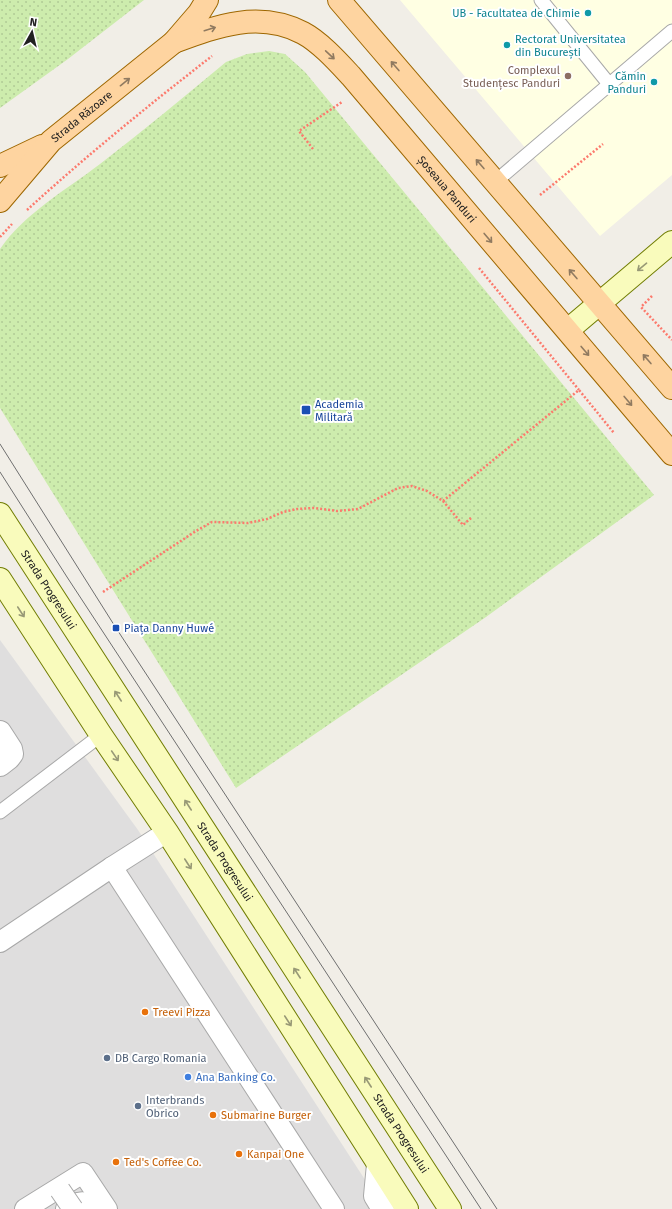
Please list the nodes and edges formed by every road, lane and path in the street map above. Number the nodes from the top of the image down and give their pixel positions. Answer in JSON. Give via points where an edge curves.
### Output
{"nodes":[{"id":1,"x":207,"y":0,"type":"edge"},
{"id":2,"x":339,"y":0,"type":"edge"},
{"id":3,"x":541,"y":0,"type":"edge"},
{"id":4,"x":672,"y":31,"type":"edge"},
{"id":5,"x":174,"y":42,"type":"junction"},
{"id":6,"x":213,"y":55,"type":"dead end"},
{"id":7,"x":609,"y":84,"type":"junction"},
{"id":8,"x":337,"y":96,"type":"dead end"},
{"id":9,"x":51,"y":142,"type":"junction"},
{"id":10,"x":603,"y":144,"type":"dead end"},
{"id":11,"x":313,"y":149,"type":"dead end"},
{"id":12,"x":0,"y":166,"type":"edge"},
{"id":13,"x":495,"y":182,"type":"junction"},
{"id":14,"x":0,"y":202,"type":"edge"},
{"id":15,"x":24,"y":212,"type":"dead end"},
{"id":16,"x":520,"y":212,"type":"junction"},
{"id":17,"x":13,"y":223,"type":"dead end"},
{"id":18,"x":0,"y":237,"type":"edge"},
{"id":19,"x":672,"y":242,"type":"edge"},
{"id":20,"x":652,"y":296,"type":"dead end"},
{"id":21,"x":599,"y":303,"type":"junction"},
{"id":22,"x":568,"y":330,"type":"junction"},
{"id":23,"x":672,"y":340,"type":"edge"},
{"id":24,"x":672,"y":388,"type":"edge"},
{"id":25,"x":614,"y":433,"type":"dead end"},
{"id":26,"x":672,"y":454,"type":"edge"},
{"id":27,"x":443,"y":501,"type":"junction"},
{"id":28,"x":0,"y":514,"type":"edge"},
{"id":29,"x":471,"y":518,"type":"dead end"},
{"id":30,"x":0,"y":579,"type":"edge"},
{"id":31,"x":103,"y":592,"type":"dead end"},
{"id":32,"x":0,"y":732,"type":"edge"},
{"id":33,"x":101,"y":735,"type":"junction"},
{"id":34,"x":0,"y":765,"type":"edge"},
{"id":35,"x":0,"y":812,"type":"edge"},
{"id":36,"x":167,"y":832,"type":"junction"},
{"id":37,"x":112,"y":867,"type":"junction"},
{"id":38,"x":0,"y":942,"type":"edge"},
{"id":39,"x":378,"y":1164,"type":"junction"},
{"id":40,"x":62,"y":1195,"type":"edge"},
{"id":41,"x":25,"y":1209,"type":"edge"},
{"id":42,"x":73,"y":1209,"type":"edge"},
{"id":43,"x":94,"y":1209,"type":"edge"},
{"id":44,"x":107,"y":1209,"type":"edge"},
{"id":45,"x":334,"y":1209,"type":"edge"},
{"id":46,"x":383,"y":1209,"type":"edge"},
{"id":47,"x":407,"y":1209,"type":"edge"},
{"id":48,"x":450,"y":1209,"type":"edge"}],
"edges":[{"from":1,"to":5,"type":"main road"},
{"from":13,"to":2,"type":"main road","one_way":true},
{"from":3,"to":7,"type":"lane"},
{"from":4,"to":7,"type":"lane"},
{"from":9,"to":5,"type":"main road","name":"Strada Răzoare","one_way":true},
{"from":5,"to":22,"type":"main road","name":"Șoseaua Panduri","one_way":true,"via":[[210,28],[236,22],[260,21],[282,24],[305,34],[351,76]]},
{"from":6,"to":15,"type":"path"},
{"from":7,"to":13,"type":"lane"},
{"from":8,"to":11,"type":"path","via":[[342,102],[299,131]]},
{"from":9,"to":12,"type":"main road"},
{"from":9,"to":14,"type":"main road","name":"Strada Răzoare"},
{"from":10,"to":16,"type":"path"},
{"from":13,"to":16,"type":"main road"},
{"from":21,"to":16,"type":"main road","one_way":true},
{"from":17,"to":18,"type":"path"},
{"from":19,"to":21,"type":"main road","one_way":true},
{"from":20,"to":23,"type":"path","via":[[641,307]]},
{"from":21,"to":22,"type":"main road"},
{"from":24,"to":21,"type":"main road","one_way":true},
{"from":22,"to":26,"type":"main road","name":"Șoseaua Panduri","one_way":true},
{"from":25,"to":27,"type":"path","via":[[579,390]]},
{"from":27,"to":29,"type":"path","via":[[463,525]]},
{"from":27,"to":31,"type":"path","via":[[427,491],[412,486],[398,488],[358,509],[338,511],[314,508],[284,512],[248,523],[212,522]]},
{"from":48,"to":28,"type":"main road","name":"Strada Progresului","one_way":true},
{"from":30,"to":33,"type":"main road","one_way":true},
{"from":32,"to":34,"type":"street","via":[[12,754]]},
{"from":33,"to":35,"type":"lane"},
{"from":33,"to":36,"type":"main road","one_way":true},
{"from":36,"to":37,"type":"street"},
{"from":36,"to":39,"type":"main road","one_way":true},
{"from":37,"to":38,"type":"street"},
{"from":37,"to":45,"type":"street"},
{"from":39,"to":46,"type":"street","via":[[375,1196]]},
{"from":39,"to":47,"type":"main road"},
{"from":40,"to":41,"type":"street"},
{"from":40,"to":42,"type":"street","bridge":true},
{"from":40,"to":43,"type":"street"},
{"from":40,"to":44,"type":"street","via":[[83,1173]]}]}
